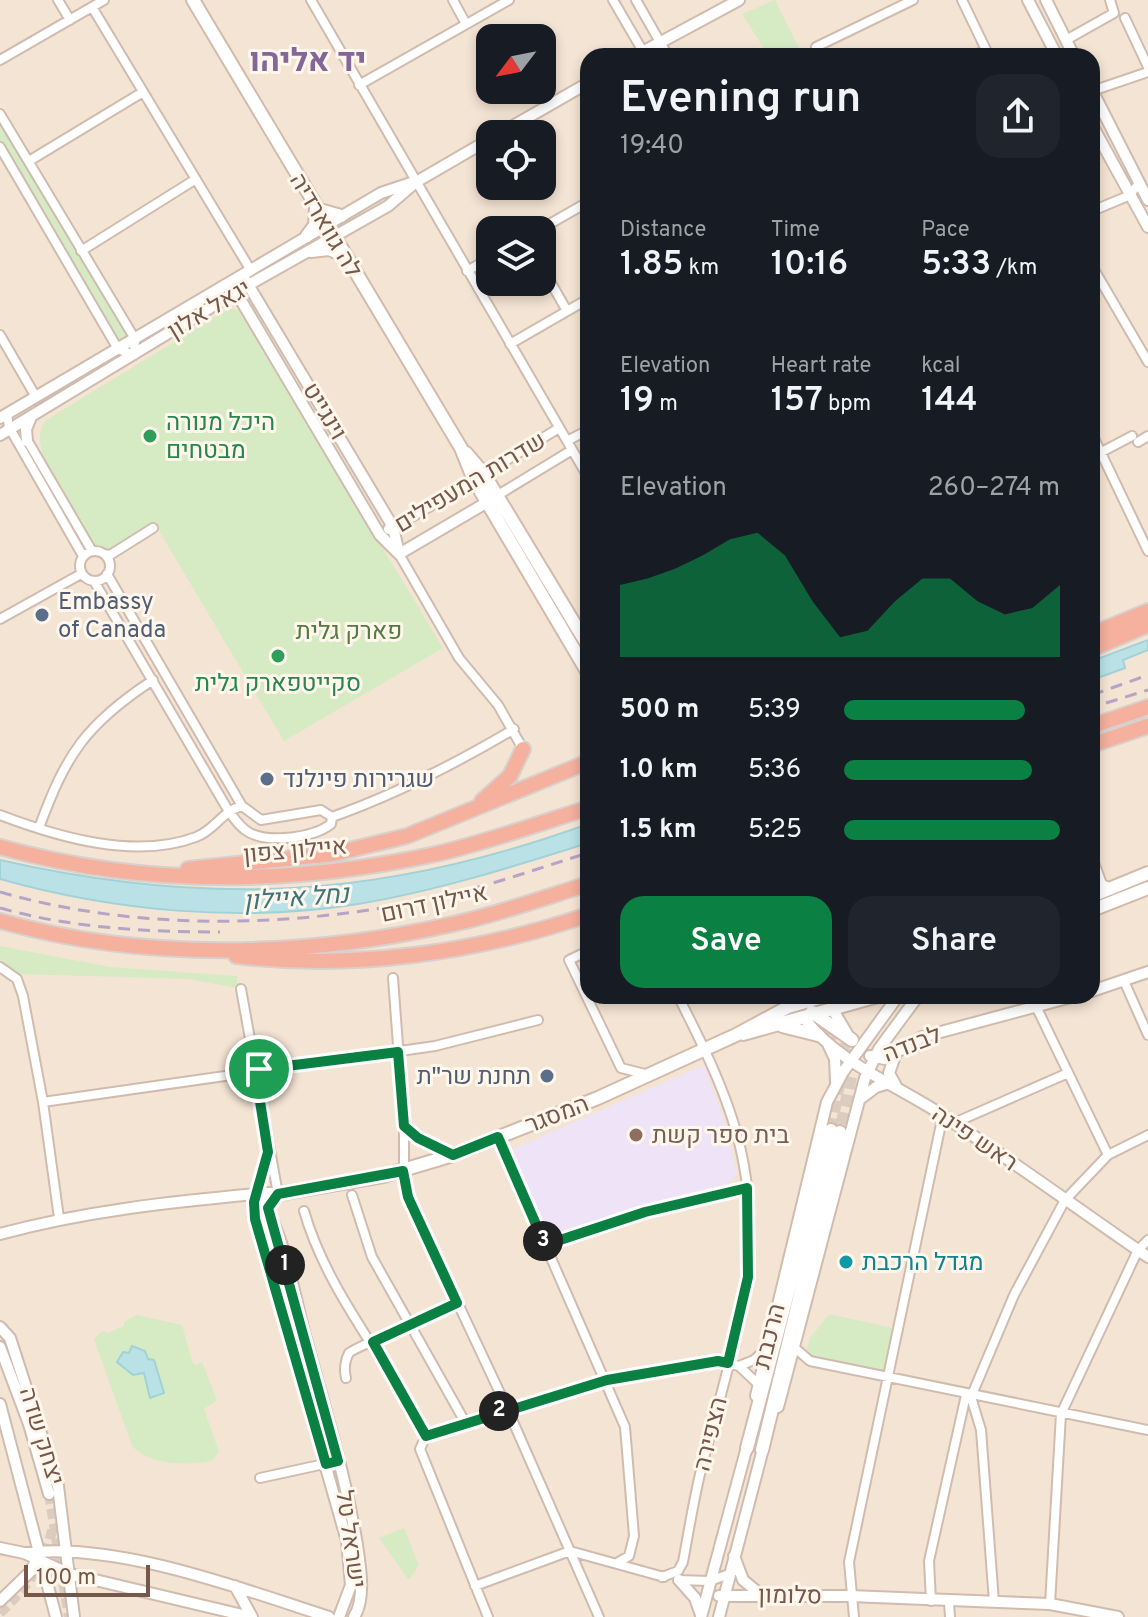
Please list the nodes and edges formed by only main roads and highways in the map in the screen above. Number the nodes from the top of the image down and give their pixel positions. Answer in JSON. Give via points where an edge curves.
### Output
{"nodes":[{"id":1,"x":193,"y":0,"type":"edge"},
{"id":2,"x":316,"y":209,"type":"junction"},
{"id":3,"x":341,"y":216,"type":"road end"},
{"id":4,"x":307,"y":236,"type":"road end"},
{"id":5,"x":311,"y":251,"type":"road end"},
{"id":6,"x":344,"y":255,"type":"junction"},
{"id":7,"x":492,"y":499,"type":"junction"},
{"id":8,"x":1148,"y":611,"type":"edge"},
{"id":9,"x":1148,"y":625,"type":"edge"},
{"id":10,"x":1100,"y":629,"type":"edge"},
{"id":11,"x":580,"y":634,"type":"edge"},
{"id":12,"x":1100,"y":646,"type":"edge"},
{"id":13,"x":580,"y":658,"type":"edge"},
{"id":14,"x":1148,"y":709,"type":"edge"},
{"id":15,"x":1100,"y":724,"type":"edge"},
{"id":16,"x":1148,"y":726,"type":"edge"},
{"id":17,"x":1100,"y":742,"type":"edge"},
{"id":18,"x":523,"y":749,"type":"road end"},
{"id":19,"x":580,"y":765,"type":"edge"},
{"id":20,"x":580,"y":810,"type":"edge"},
{"id":21,"x":457,"y":817,"type":"junction"},
{"id":22,"x":0,"y":847,"type":"edge"},
{"id":23,"x":140,"y":873,"type":"junction"},
{"id":24,"x":1148,"y":873,"type":"edge"},
{"id":25,"x":580,"y":886,"type":"edge"},
{"id":26,"x":1148,"y":888,"type":"edge"},
{"id":27,"x":1100,"y":893,"type":"edge"},
{"id":28,"x":1100,"y":907,"type":"edge"},
{"id":29,"x":580,"y":917,"type":"edge"},
{"id":30,"x":0,"y":921,"type":"edge"},
{"id":31,"x":144,"y":946,"type":"junction"},
{"id":32,"x":775,"y":1004,"type":"edge"},
{"id":33,"x":785,"y":1004,"type":"edge"},
{"id":34,"x":796,"y":1004,"type":"edge"},
{"id":35,"x":830,"y":1004,"type":"edge"},
{"id":36,"x":852,"y":1004,"type":"edge"},
{"id":37,"x":833,"y":1010,"type":"junction"},
{"id":38,"x":810,"y":1016,"type":"junction"},
{"id":39,"x":760,"y":1018,"type":"junction"},
{"id":40,"x":774,"y":1026,"type":"junction"},
{"id":41,"x":736,"y":1035,"type":"junction"},
{"id":42,"x":823,"y":1038,"type":"road end"},
{"id":43,"x":856,"y":1044,"type":"road end"},
{"id":44,"x":257,"y":1194,"type":"road end"},
{"id":45,"x":278,"y":1194,"type":"junction"},
{"id":46,"x":268,"y":1208,"type":"road end"},
{"id":47,"x":747,"y":1448,"type":"road end"},
{"id":48,"x":762,"y":1450,"type":"road end"}],
"edges":[{"from":1,"to":2,"type":"main road","name":"לה גווארדיה"},
{"from":2,"to":3,"type":"main road"},
{"from":2,"to":4,"type":"main road","via":[[315,225]]},
{"from":2,"to":6,"type":"main road","name":"לה גווארדיה"},
{"from":5,"to":6,"type":"main road","via":[[329,249]]},
{"from":6,"to":7,"type":"main road","name":"לה גווארדיה"},
{"from":7,"to":11,"type":"main road","name":"לה גווארדיה"},
{"from":7,"to":13,"type":"main road","name":"לה גווארדיה"},
{"from":8,"to":10,"type":"highway"},
{"from":9,"to":12,"type":"highway"},
{"from":14,"to":15,"type":"highway"},
{"from":16,"to":17,"type":"highway"},
{"from":18,"to":21,"type":"highway","via":[[505,782]]},
{"from":19,"to":21,"type":"highway"},
{"from":20,"to":23,"type":"highway","name":"איילון צפון","via":[[453,849],[363,867],[251,877]]},
{"from":21,"to":23,"type":"highway","via":[[333,854]]},
{"from":22,"to":23,"type":"highway","name":"איילון צפון","via":[[72,865]]},
{"from":24,"to":27,"type":"main road"},
{"from":25,"to":31,"type":"highway","name":"איילון דרום","via":[[455,924],[363,940],[244,949]]},
{"from":26,"to":28,"type":"main road"},
{"from":29,"to":31,"type":"highway","via":[[477,946],[373,958],[281,960]]},
{"from":30,"to":31,"type":"highway","name":"איילון דרום","via":[[67,937]]},
{"from":32,"to":39,"type":"main road"},
{"from":33,"to":39,"type":"main road","name":"המסגר"},
{"from":34,"to":38,"type":"main road"},
{"from":35,"to":37,"type":"main road","name":"לבנדה"},
{"from":36,"to":37,"type":"main road","name":"המסגר"},
{"from":37,"to":38,"type":"main road","name":"המסגר"},
{"from":38,"to":40,"type":"main road","name":"המסגר"},
{"from":38,"to":43,"type":"main road"},
{"from":39,"to":41,"type":"main road","name":"המסגר"},
{"from":40,"to":41,"type":"main road","name":"המסגר"},
{"from":40,"to":42,"type":"main road","via":[[792,1026]]},
{"from":41,"to":45,"type":"main road","name":"המסגר","via":[[598,1098],[453,1155],[403,1171]]},
{"from":44,"to":45,"type":"main road","name":"המסגר"},
{"from":45,"to":46,"type":"main road"},
{"from":47,"to":48,"type":"main road","via":[[835,1131]]}]}
